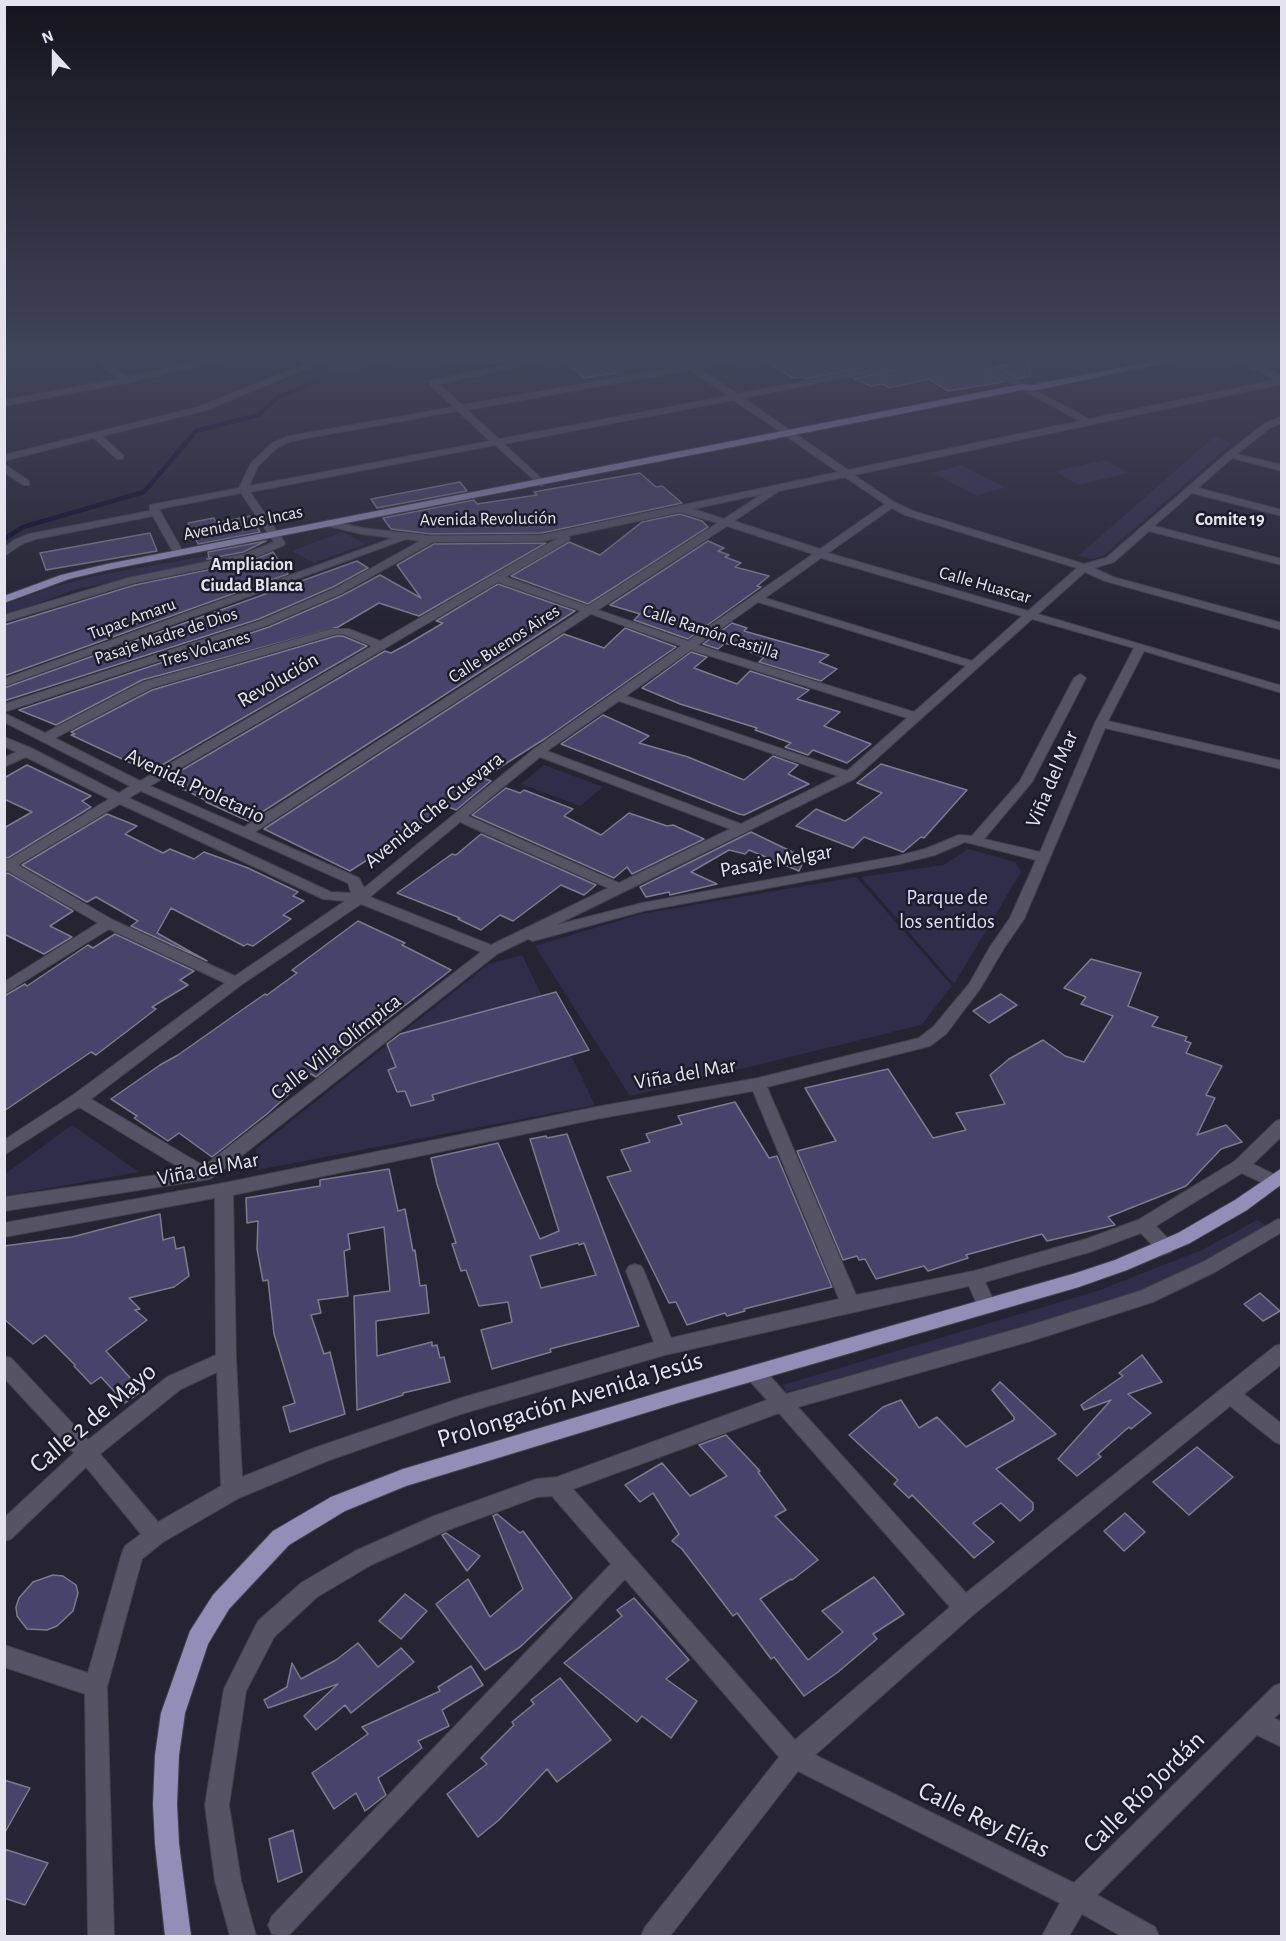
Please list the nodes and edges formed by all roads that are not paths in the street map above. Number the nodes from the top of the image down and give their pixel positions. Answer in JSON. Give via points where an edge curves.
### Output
{"nodes":[{"id":1,"x":37,"y":450,"type":"edge"},
{"id":2,"x":112,"y":450,"type":"edge"},
{"id":3,"x":271,"y":450,"type":"edge"},
{"id":4,"x":460,"y":450,"type":"edge"},
{"id":5,"x":503,"y":450,"type":"edge"},
{"id":6,"x":709,"y":450,"type":"edge"},
{"id":7,"x":811,"y":450,"type":"edge"},
{"id":8,"x":957,"y":450,"type":"edge"},
{"id":9,"x":1237,"y":450,"type":"edge"},
{"id":10,"x":1230,"y":455,"type":"junction"},
{"id":11,"x":120,"y":457,"type":"dead end"},
{"id":12,"x":4,"y":458,"type":"edge"},
{"id":13,"x":4,"y":467,"type":"edge"},
{"id":14,"x":1281,"y":468,"type":"edge"},
{"id":15,"x":845,"y":473,"type":"junction"},
{"id":16,"x":26,"y":483,"type":"dead end"},
{"id":17,"x":541,"y":483,"type":"junction"},
{"id":18,"x":783,"y":486,"type":"junction"},
{"id":19,"x":243,"y":489,"type":"junction"},
{"id":20,"x":1192,"y":490,"type":"junction"},
{"id":21,"x":891,"y":504,"type":"junction"},
{"id":22,"x":680,"y":508,"type":"junction"},
{"id":23,"x":154,"y":510,"type":"junction"},
{"id":24,"x":1281,"y":513,"type":"edge"},
{"id":25,"x":328,"y":523,"type":"junction"},
{"id":26,"x":728,"y":523,"type":"junction"},
{"id":27,"x":1149,"y":528,"type":"junction"},
{"id":28,"x":575,"y":532,"type":"junction"},
{"id":29,"x":274,"y":534,"type":"junction"},
{"id":30,"x":406,"y":537,"type":"junction"},
{"id":31,"x":431,"y":539,"type":"junction"},
{"id":32,"x":178,"y":552,"type":"junction"},
{"id":33,"x":4,"y":553,"type":"edge"},
{"id":34,"x":820,"y":554,"type":"junction"},
{"id":35,"x":1281,"y":562,"type":"edge"},
{"id":36,"x":1084,"y":567,"type":"junction"},
{"id":37,"x":495,"y":577,"type":"junction"},
{"id":38,"x":755,"y":598,"type":"junction"},
{"id":39,"x":4,"y":600,"type":"edge"},
{"id":40,"x":590,"y":610,"type":"junction"},
{"id":41,"x":1029,"y":615,"type":"junction"},
{"id":42,"x":1281,"y":618,"type":"edge"},
{"id":43,"x":4,"y":619,"type":"edge"},
{"id":44,"x":1281,"y":627,"type":"edge"},
{"id":45,"x":380,"y":645,"type":"junction"},
{"id":46,"x":688,"y":645,"type":"junction"},
{"id":47,"x":1141,"y":646,"type":"junction"},
{"id":48,"x":974,"y":665,"type":"junction"},
{"id":49,"x":1080,"y":678,"type":"dead end"},
{"id":50,"x":4,"y":683,"type":"edge"},
{"id":51,"x":1281,"y":690,"type":"edge"},
{"id":52,"x":616,"y":696,"type":"junction"},
{"id":53,"x":4,"y":708,"type":"edge"},
{"id":54,"x":4,"y":717,"type":"edge"},
{"id":55,"x":917,"y":717,"type":"junction"},
{"id":56,"x":1101,"y":723,"type":"junction"},
{"id":57,"x":47,"y":737,"type":"junction"},
{"id":58,"x":4,"y":741,"type":"edge"},
{"id":59,"x":27,"y":752,"type":"junction"},
{"id":60,"x":538,"y":752,"type":"junction"},
{"id":61,"x":4,"y":763,"type":"edge"},
{"id":62,"x":1281,"y":765,"type":"edge"},
{"id":63,"x":849,"y":776,"type":"junction"},
{"id":64,"x":140,"y":786,"type":"junction"},
{"id":65,"x":120,"y":799,"type":"junction"},
{"id":66,"x":459,"y":817,"type":"junction"},
{"id":67,"x":742,"y":829,"type":"junction"},
{"id":68,"x":245,"y":833,"type":"junction"},
{"id":69,"x":975,"y":840,"type":"junction"},
{"id":70,"x":1043,"y":857,"type":"junction"},
{"id":71,"x":6,"y":866,"type":"edge"},
{"id":72,"x":619,"y":888,"type":"junction"},
{"id":73,"x":360,"y":898,"type":"junction"},
{"id":74,"x":108,"y":923,"type":"junction"},
{"id":75,"x":515,"y":939,"type":"junction"},
{"id":76,"x":492,"y":951,"type":"junction"},
{"id":77,"x":236,"y":982,"type":"junction"},
{"id":78,"x":4,"y":989,"type":"edge"},
{"id":79,"x":758,"y":1084,"type":"junction"},
{"id":80,"x":79,"y":1099,"type":"junction"},
{"id":81,"x":1281,"y":1125,"type":"edge"},
{"id":82,"x":4,"y":1149,"type":"edge"},
{"id":83,"x":1241,"y":1165,"type":"junction"},
{"id":84,"x":204,"y":1174,"type":"junction"},
{"id":85,"x":1277,"y":1178,"type":"edge"},
{"id":86,"x":224,"y":1190,"type":"junction"},
{"id":87,"x":4,"y":1204,"type":"edge"},
{"id":88,"x":1144,"y":1225,"type":"junction"},
{"id":89,"x":1278,"y":1226,"type":"dead end"},
{"id":90,"x":4,"y":1230,"type":"edge"},
{"id":91,"x":1165,"y":1247,"type":"junction"},
{"id":92,"x":634,"y":1271,"type":"dead end"},
{"id":93,"x":974,"y":1278,"type":"junction"},
{"id":94,"x":850,"y":1304,"type":"junction"},
{"id":95,"x":987,"y":1306,"type":"junction"},
{"id":96,"x":664,"y":1347,"type":"junction"},
{"id":97,"x":1281,"y":1352,"type":"edge"},
{"id":98,"x":226,"y":1359,"type":"junction"},
{"id":99,"x":4,"y":1364,"type":"edge"},
{"id":100,"x":755,"y":1373,"type":"junction"},
{"id":101,"x":1231,"y":1395,"type":"junction"},
{"id":102,"x":781,"y":1404,"type":"junction"},
{"id":103,"x":1281,"y":1436,"type":"edge"},
{"id":104,"x":87,"y":1453,"type":"junction"},
{"id":105,"x":557,"y":1486,"type":"junction"},
{"id":106,"x":232,"y":1491,"type":"junction"},
{"id":107,"x":4,"y":1532,"type":"edge"},
{"id":108,"x":155,"y":1535,"type":"junction"},
{"id":109,"x":626,"y":1563,"type":"junction"},
{"id":110,"x":965,"y":1608,"type":"junction"},
{"id":111,"x":4,"y":1656,"type":"edge"},
{"id":112,"x":96,"y":1687,"type":"junction"},
{"id":113,"x":1281,"y":1694,"type":"edge"},
{"id":114,"x":1255,"y":1721,"type":"junction"},
{"id":115,"x":1281,"y":1735,"type":"edge"},
{"id":116,"x":794,"y":1757,"type":"junction"},
{"id":117,"x":1077,"y":1898,"type":"junction"},
{"id":118,"x":281,"y":1925,"type":"dead end"},
{"id":119,"x":101,"y":1936,"type":"edge"},
{"id":120,"x":178,"y":1936,"type":"edge"},
{"id":121,"x":243,"y":1936,"type":"edge"},
{"id":122,"x":654,"y":1936,"type":"edge"},
{"id":123,"x":1054,"y":1936,"type":"edge"},
{"id":124,"x":1146,"y":1936,"type":"edge"}],
"edges":[{"from":1,"to":12,"type":"street"},
{"from":2,"to":11,"type":"street"},
{"from":3,"to":19,"type":"street","via":[[254,465]]},
{"from":4,"to":19,"type":"street"},
{"from":5,"to":17,"type":"street"},
{"from":6,"to":17,"type":"main road","name":"Avenida Los Incas"},
{"from":7,"to":15,"type":"street"},
{"from":8,"to":15,"type":"street","name":"Avenida Revolución"},
{"from":9,"to":10,"type":"street"},
{"from":10,"to":14,"type":"street"},
{"from":10,"to":20,"type":"street"},
{"from":13,"to":16,"type":"street"},
{"from":15,"to":18,"type":"street","name":"Avenida Revolución"},
{"from":15,"to":21,"type":"street"},
{"from":17,"to":25,"type":"main road","name":"Avenida Los Incas"},
{"from":18,"to":22,"type":"street","name":"Avenida Revolución"},
{"from":18,"to":26,"type":"street","name":"Calle Buenos Aires"},
{"from":19,"to":23,"type":"street"},
{"from":19,"to":29,"type":"street"},
{"from":20,"to":24,"type":"street"},
{"from":20,"to":27,"type":"street"},
{"from":21,"to":34,"type":"street","name":"Avenida Che Guevara"},
{"from":21,"to":36,"type":"street"},
{"from":22,"to":26,"type":"street","name":"Calle Huascar"},
{"from":22,"to":28,"type":"street","name":"Avenida Revolución"},
{"from":23,"to":32,"type":"street"},
{"from":23,"to":33,"type":"street","via":[[33,536]]},
{"from":25,"to":29,"type":"main road","name":"Avenida Los Incas"},
{"from":25,"to":30,"type":"street","name":"Avenida Revolución"},
{"from":26,"to":34,"type":"street","name":"Calle Huascar"},
{"from":26,"to":40,"type":"street","name":"Calle Buenos Aires"},
{"from":27,"to":35,"type":"street"},
{"from":27,"to":36,"type":"street","via":[[1110,560]]},
{"from":28,"to":31,"type":"street","name":"Avenida Revolución","via":[[542,538]]},
{"from":28,"to":37,"type":"street","name":"Revolución"},
{"from":29,"to":32,"type":"main road","name":"Avenida Los Incas"},
{"from":29,"to":43,"type":"street","via":[[280,543],[247,557],[132,580]]},
{"from":30,"to":31,"type":"street","name":"Avenida Revolución"},
{"from":30,"to":50,"type":"street","name":"Tupac Amaru"},
{"from":31,"to":53,"type":"street","name":"Pasaje Madre de Dios","via":[[338,591],[264,623]]},
{"from":32,"to":39,"type":"main road","name":"Avenida Los Incas","via":[[65,577]]},
{"from":34,"to":38,"type":"street","name":"Avenida Che Guevara"},
{"from":34,"to":41,"type":"street","name":"Calle Huascar"},
{"from":36,"to":41,"type":"street","name":"Calle Villa Olímpica"},
{"from":36,"to":42,"type":"street","via":[[1106,569]]},
{"from":36,"to":44,"type":"street","via":[[1109,579]]},
{"from":37,"to":40,"type":"street","name":"Calle Ramón Castilla"},
{"from":37,"to":45,"type":"street","name":"Revolución"},
{"from":38,"to":46,"type":"street","name":"Avenida Che Guevara"},
{"from":38,"to":48,"type":"street"},
{"from":40,"to":46,"type":"street","name":"Calle Ramón Castilla"},
{"from":40,"to":68,"type":"street","name":"Calle Buenos Aires"},
{"from":41,"to":47,"type":"street","name":"Calle Huascar"},
{"from":41,"to":48,"type":"street","name":"Calle Villa Olímpica"},
{"from":45,"to":57,"type":"street","name":"Tres Volcanes","via":[[335,631],[147,684]]},
{"from":45,"to":64,"type":"street","name":"Revolución"},
{"from":46,"to":52,"type":"street","name":"Avenida Che Guevara"},
{"from":46,"to":55,"type":"street","name":"Calle Ramón Castilla"},
{"from":47,"to":51,"type":"street","name":"Calle Huascar"},
{"from":47,"to":56,"type":"street","name":"Viña del Mar"},
{"from":48,"to":55,"type":"street","name":"Calle Villa Olímpica"},
{"from":49,"to":69,"type":"street","via":[[1026,782]]},
{"from":52,"to":60,"type":"street","name":"Avenida Che Guevara"},
{"from":52,"to":63,"type":"street"},
{"from":54,"to":57,"type":"street","name":"Avenida Proletario"},
{"from":55,"to":63,"type":"street","name":"Calle Villa Olímpica"},
{"from":56,"to":62,"type":"street"},
{"from":56,"to":70,"type":"street","name":"Viña del Mar"},
{"from":57,"to":64,"type":"street","name":"Avenida Proletario"},
{"from":58,"to":59,"type":"street","name":"Avenida Proletario"},
{"from":59,"to":61,"type":"street"},
{"from":59,"to":65,"type":"street","name":"Avenida Proletario"},
{"from":60,"to":66,"type":"street","name":"Avenida Che Guevara"},
{"from":60,"to":67,"type":"street"},
{"from":63,"to":67,"type":"street","name":"Calle Villa Olímpica"},
{"from":64,"to":65,"type":"street","name":"Revolución"},
{"from":64,"to":68,"type":"street","name":"Avenida Proletario"},
{"from":65,"to":71,"type":"street","name":"Revolución"},
{"from":65,"to":73,"type":"street","name":"Avenida Proletario","via":[[328,896]]},
{"from":66,"to":72,"type":"street"},
{"from":66,"to":73,"type":"street","name":"Avenida Che Guevara"},
{"from":67,"to":72,"type":"street","name":"Calle Villa Olímpica"},
{"from":68,"to":73,"type":"street","name":"Avenida Proletario","via":[[354,881]]},
{"from":69,"to":70,"type":"street","name":"Pasaje Melgar"},
{"from":69,"to":75,"type":"street","name":"Pasaje Melgar","via":[[964,838],[899,860],[642,907]]},
{"from":70,"to":79,"type":"street","name":"Viña del Mar","via":[[1017,919],[975,986],[940,1030],[914,1047]]},
{"from":71,"to":74,"type":"street"},
{"from":72,"to":75,"type":"street","name":"Calle Villa Olímpica"},
{"from":73,"to":76,"type":"street","name":"Avenida Proletario"},
{"from":73,"to":77,"type":"street","name":"Avenida Che Guevara"},
{"from":74,"to":77,"type":"street"},
{"from":74,"to":78,"type":"street"},
{"from":75,"to":76,"type":"street","name":"Calle Villa Olímpica"},
{"from":76,"to":84,"type":"street","name":"Calle Villa Olímpica"},
{"from":77,"to":80,"type":"street","name":"Avenida Che Guevara"},
{"from":79,"to":86,"type":"street","name":"Viña del Mar","via":[[596,1113]]},
{"from":79,"to":94,"type":"street"},
{"from":80,"to":82,"type":"street","name":"Avenida Che Guevara"},
{"from":80,"to":84,"type":"street"},
{"from":81,"to":83,"type":"street"},
{"from":83,"to":85,"type":"street"},
{"from":83,"to":88,"type":"street"},
{"from":84,"to":87,"type":"street"},
{"from":85,"to":91,"type":"main road","name":"Prolongación Avenida Jesús","via":[[1241,1205]]},
{"from":86,"to":90,"type":"street","name":"Viña del Mar"},
{"from":86,"to":98,"type":"street"},
{"from":88,"to":91,"type":"street"},
{"from":88,"to":93,"type":"street","via":[[1090,1245]]},
{"from":89,"to":102,"type":"street","via":[[1209,1268],[1146,1297]]},
{"from":91,"to":95,"type":"main road","name":"Prolongación Avenida Jesús","via":[[1079,1280]]},
{"from":92,"to":96,"type":"street"},
{"from":93,"to":94,"type":"street"},
{"from":93,"to":95,"type":"street"},
{"from":94,"to":96,"type":"street"},
{"from":95,"to":100,"type":"main road","name":"Prolongación Avenida Jesús"},
{"from":96,"to":106,"type":"street","via":[[407,1424]]},
{"from":97,"to":101,"type":"street"},
{"from":98,"to":104,"type":"street","name":"Calle 2 de Mayo","via":[[174,1383]]},
{"from":98,"to":106,"type":"street"},
{"from":99,"to":104,"type":"street"},
{"from":100,"to":102,"type":"street"},
{"from":100,"to":120,"type":"main road","name":"Prolongación Avenida Jesús","via":[[403,1478],[338,1504],[281,1538],[221,1602],[203,1630],[174,1713],[165,1804]]},
{"from":101,"to":103,"type":"street"},
{"from":101,"to":110,"type":"street"},
{"from":102,"to":105,"type":"street"},
{"from":102,"to":110,"type":"street"},
{"from":104,"to":107,"type":"street","name":"Calle 2 de Mayo"},
{"from":104,"to":108,"type":"street"},
{"from":105,"to":109,"type":"street"},
{"from":105,"to":121,"type":"street","via":[[515,1495],[363,1558],[309,1590],[266,1629],[235,1689],[217,1805],[228,1881]]},
{"from":106,"to":108,"type":"street"},
{"from":108,"to":112,"type":"street","via":[[134,1553]]},
{"from":109,"to":116,"type":"street"},
{"from":109,"to":118,"type":"street"},
{"from":110,"to":116,"type":"street"},
{"from":111,"to":112,"type":"street"},
{"from":112,"to":119,"type":"street"},
{"from":113,"to":114,"type":"street","name":"Calle Río Jordán"},
{"from":114,"to":115,"type":"street"},
{"from":114,"to":117,"type":"street","name":"Calle Río Jordán"},
{"from":116,"to":117,"type":"street","name":"Calle Rey Elías"},
{"from":116,"to":122,"type":"street"},
{"from":117,"to":123,"type":"street","name":"Calle Río Jordán"},
{"from":117,"to":124,"type":"street","name":"Calle Rey Elías"}]}
